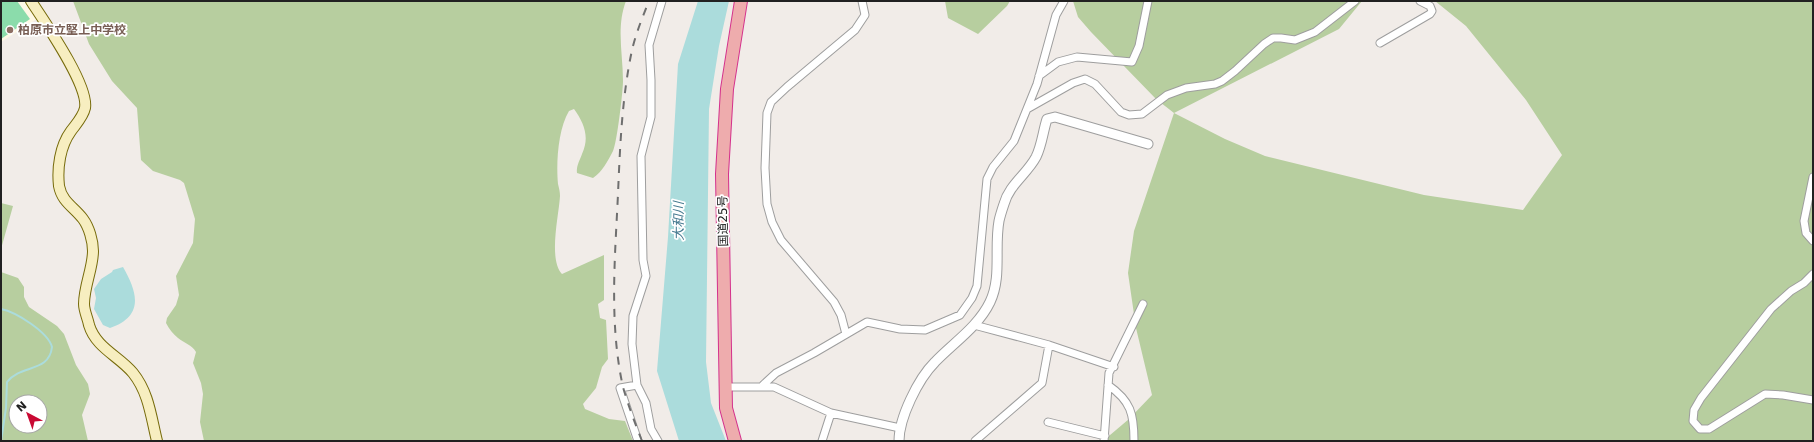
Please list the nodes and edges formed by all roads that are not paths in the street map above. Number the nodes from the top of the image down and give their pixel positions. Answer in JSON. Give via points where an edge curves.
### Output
{"nodes":[{"id":1,"x":31,"y":1,"type":"edge"},
{"id":2,"x":662,"y":1,"type":"edge"},
{"id":3,"x":741,"y":1,"type":"edge"},
{"id":4,"x":862,"y":1,"type":"edge"},
{"id":5,"x":1064,"y":1,"type":"edge"},
{"id":6,"x":1148,"y":1,"type":"edge"},
{"id":7,"x":1354,"y":1,"type":"edge"},
{"id":8,"x":1420,"y":1,"type":"edge"},
{"id":9,"x":1380,"y":44,"type":"dead end"},
{"id":10,"x":1039,"y":76,"type":"junction"},
{"id":11,"x":1027,"y":109,"type":"junction"},
{"id":12,"x":1148,"y":144,"type":"dead end"},
{"id":13,"x":1813,"y":177,"type":"edge"},
{"id":14,"x":1813,"y":241,"type":"edge"},
{"id":15,"x":1813,"y":274,"type":"edge"},
{"id":16,"x":1143,"y":304,"type":"dead end"},
{"id":17,"x":974,"y":325,"type":"junction"},
{"id":18,"x":846,"y":334,"type":"junction"},
{"id":19,"x":1049,"y":345,"type":"junction"},
{"id":20,"x":1114,"y":366,"type":"junction"},
{"id":21,"x":637,"y":385,"type":"junction"},
{"id":22,"x":763,"y":385,"type":"junction"},
{"id":23,"x":1108,"y":385,"type":"junction"},
{"id":24,"x":725,"y":387,"type":"junction"},
{"id":25,"x":1813,"y":400,"type":"edge"},
{"id":26,"x":831,"y":413,"type":"junction"},
{"id":27,"x":1048,"y":422,"type":"dead end"},
{"id":28,"x":900,"y":428,"type":"junction"},
{"id":29,"x":1104,"y":439,"type":"edge"},
{"id":30,"x":732,"y":440,"type":"edge"},
{"id":31,"x":157,"y":441,"type":"edge"},
{"id":32,"x":638,"y":441,"type":"edge"},
{"id":33,"x":658,"y":441,"type":"edge"},
{"id":34,"x":822,"y":441,"type":"edge"},
{"id":35,"x":899,"y":441,"type":"edge"},
{"id":36,"x":975,"y":441,"type":"edge"},
{"id":37,"x":1134,"y":441,"type":"edge"}],
"edges":[{"from":1,"to":31,"type":"main road","via":[[74,71],[84,97],[85,107],[82,116],[63,146],[58,180],[65,202],[83,219],[88,228],[93,250],[84,305],[90,327],[98,342],[133,373],[145,392]]},
{"from":2,"to":21,"type":"street","via":[[649,45],[651,118],[641,156],[643,260],[646,276],[633,316],[632,344]]},
{"from":3,"to":24,"type":"highway","name":"国道25号","via":[[727,89],[722,174]]},
{"from":4,"to":18,"type":"street","via":[[865,14],[855,30],[771,102],[767,113],[765,168],[767,204],[772,222],[781,240],[834,302]]},
{"from":5,"to":10,"type":"street","via":[[1056,15]]},
{"from":6,"to":10,"type":"street","via":[[1139,46],[1132,62],[1077,57],[1058,62]]},
{"from":7,"to":11,"type":"street","via":[[1315,32],[1295,40],[1272,38],[1222,81],[1186,88],[1167,95],[1142,114],[1121,112],[1095,84],[1085,79]]},
{"from":8,"to":9,"type":"street","via":[[1430,6],[1430,14]]},
{"from":10,"to":11,"type":"street"},
{"from":11,"to":18,"type":"street","via":[[1014,141],[993,167],[987,179],[977,286],[960,315],[925,330],[900,329],[867,322]]},
{"from":12,"to":17,"type":"street","via":[[1055,117],[1047,119],[1036,156],[1011,188],[1004,202],[999,222],[995,288],[990,302]]},
{"from":13,"to":14,"type":"street","via":[[1804,221],[1806,234]]},
{"from":15,"to":25,"type":"street","via":[[1771,309],[1701,398],[1694,410],[1693,421],[1700,430],[1709,429],[1765,394]]},
{"from":16,"to":20,"type":"street"},
{"from":17,"to":19,"type":"street"},
{"from":17,"to":28,"type":"street","via":[[934,363],[917,388]]},
{"from":18,"to":22,"type":"street","via":[[772,375]]},
{"from":19,"to":20,"type":"street"},
{"from":19,"to":36,"type":"street","via":[[1042,383]]},
{"from":20,"to":23,"type":"street","via":[[1109,374]]},
{"from":21,"to":32,"type":"street","via":[[620,388]]},
{"from":21,"to":33,"type":"street","via":[[646,403],[652,429]]},
{"from":22,"to":24,"type":"street"},
{"from":22,"to":26,"type":"street","via":[[774,386]]},
{"from":23,"to":29,"type":"street"},
{"from":23,"to":37,"type":"street","via":[[1120,393],[1128,404],[1133,417]]},
{"from":24,"to":30,"type":"highway","name":"国道25号"},
{"from":26,"to":28,"type":"street"},
{"from":26,"to":34,"type":"street"},
{"from":27,"to":29,"type":"street"},
{"from":28,"to":35,"type":"street"}]}
